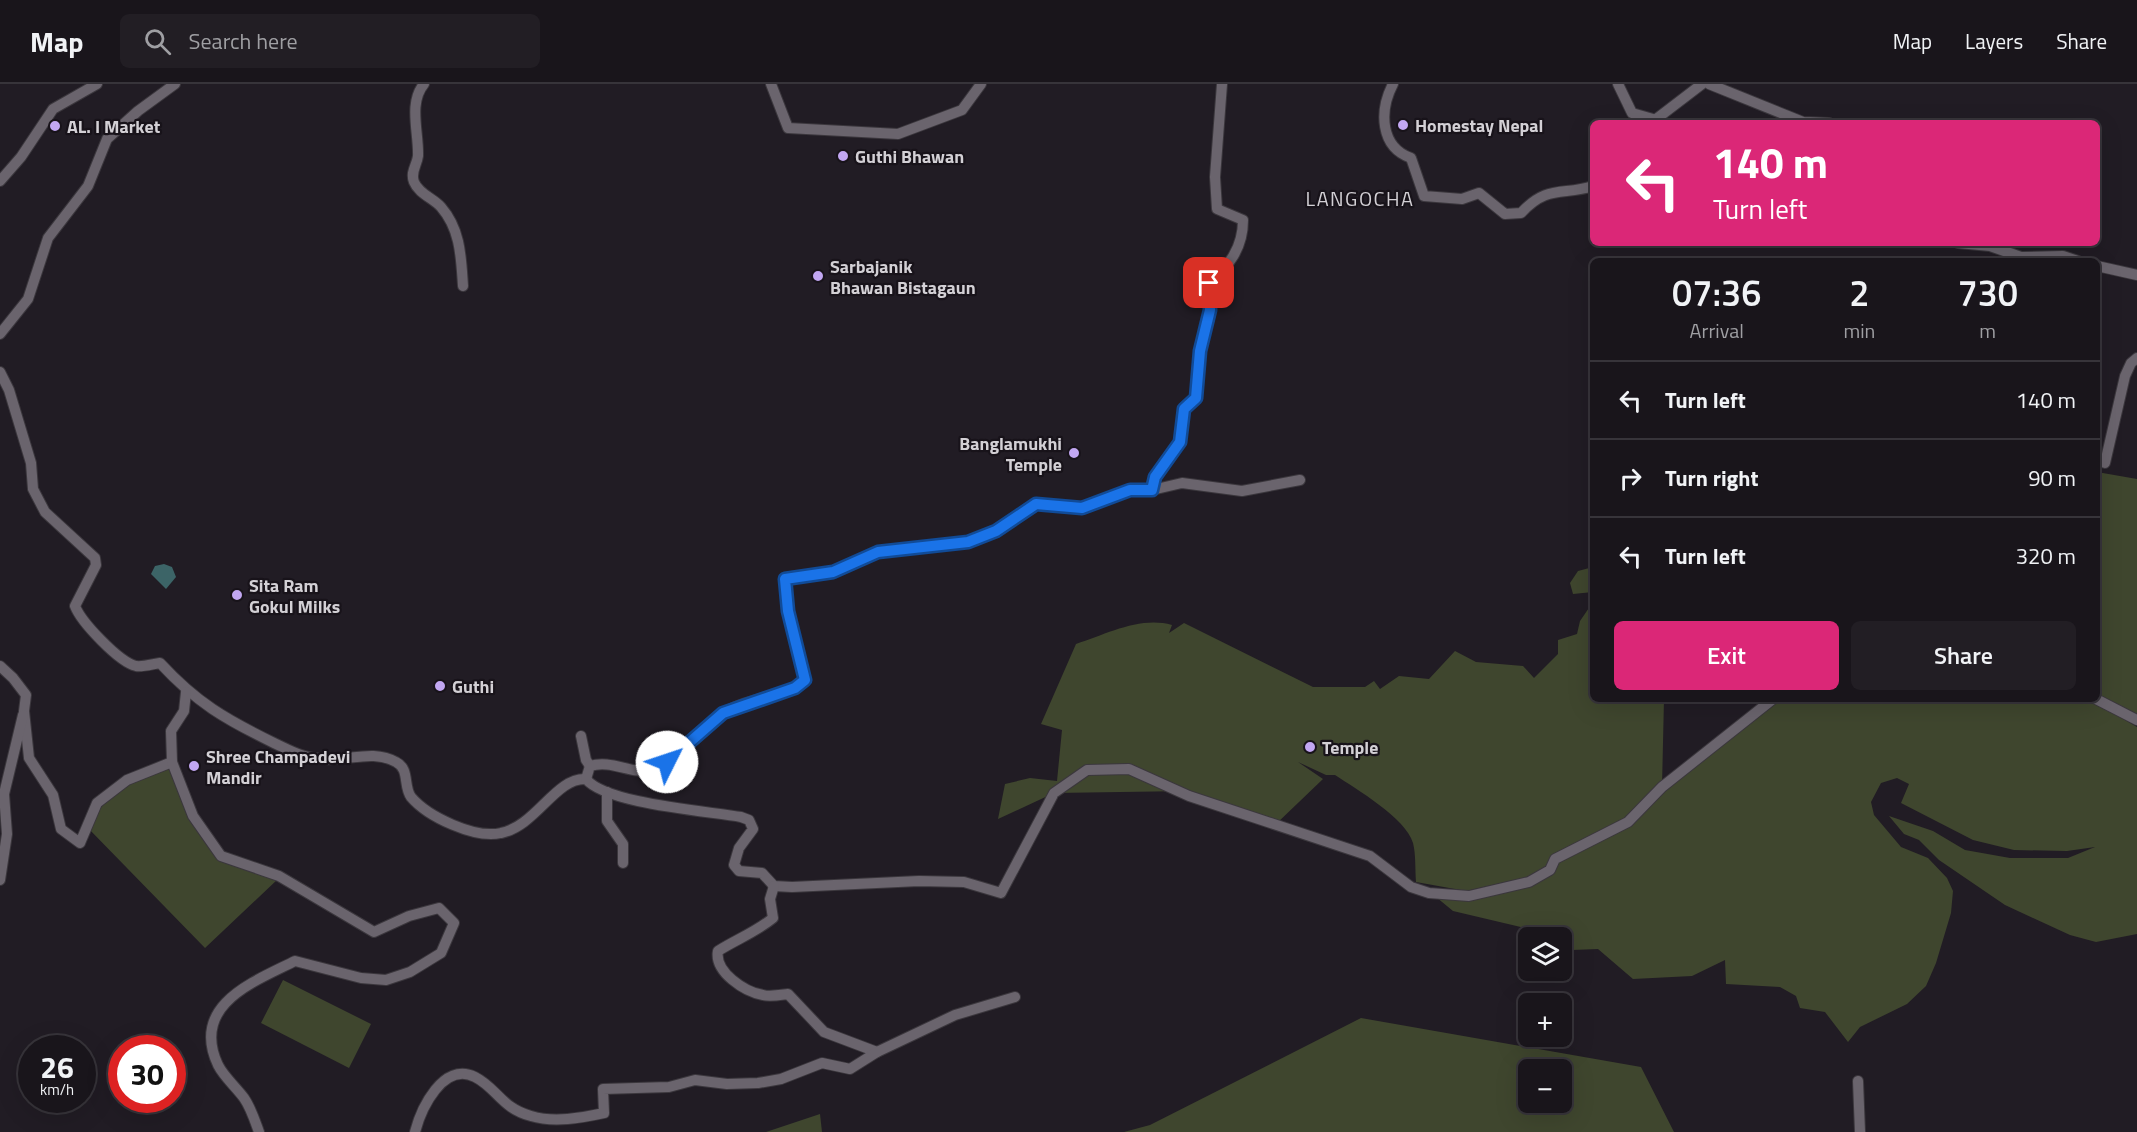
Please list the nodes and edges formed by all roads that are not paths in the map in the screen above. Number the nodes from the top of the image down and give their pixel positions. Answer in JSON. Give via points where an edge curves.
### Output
{"nodes":[{"id":1,"x":97,"y":84,"type":"edge"},
{"id":2,"x":175,"y":84,"type":"edge"},
{"id":3,"x":424,"y":84,"type":"edge"},
{"id":4,"x":981,"y":84,"type":"edge"},
{"id":5,"x":1222,"y":84,"type":"edge"},
{"id":6,"x":1393,"y":84,"type":"edge"},
{"id":7,"x":1618,"y":84,"type":"edge"},
{"id":8,"x":1702,"y":84,"type":"edge"},
{"id":9,"x":1709,"y":84,"type":"edge"},
{"id":10,"x":775,"y":86,"type":"edge"},
{"id":11,"x":1650,"y":120,"type":"edge"},
{"id":12,"x":1653,"y":120,"type":"edge"},
{"id":13,"x":1798,"y":120,"type":"edge"},
{"id":14,"x":0,"y":180,"type":"edge"},
{"id":15,"x":1590,"y":186,"type":"edge"},
{"id":16,"x":1990,"y":246,"type":"edge"},
{"id":17,"x":2068,"y":258,"type":"edge"},
{"id":18,"x":2100,"y":267,"type":"edge"},
{"id":19,"x":2137,"y":275,"type":"edge"},
{"id":20,"x":463,"y":286,"type":"dead end"},
{"id":21,"x":0,"y":334,"type":"edge"},
{"id":22,"x":2137,"y":358,"type":"edge"},
{"id":23,"x":0,"y":372,"type":"edge"},
{"id":24,"x":2105,"y":463,"type":"dead end"},
{"id":25,"x":1300,"y":480,"type":"dead end"},
{"id":26,"x":1152,"y":490,"type":"junction"},
{"id":27,"x":0,"y":666,"type":"edge"},
{"id":28,"x":186,"y":692,"type":"junction"},
{"id":29,"x":2100,"y":701,"type":"edge"},
{"id":30,"x":1769,"y":702,"type":"edge"},
{"id":31,"x":24,"y":711,"type":"junction"},
{"id":32,"x":2137,"y":720,"type":"edge"},
{"id":33,"x":581,"y":736,"type":"dead end"},
{"id":34,"x":172,"y":762,"type":"junction"},
{"id":35,"x":590,"y":766,"type":"junction"},
{"id":36,"x":586,"y":779,"type":"junction"},
{"id":37,"x":607,"y":792,"type":"junction"},
{"id":38,"x":623,"y":863,"type":"dead end"},
{"id":39,"x":0,"y":880,"type":"edge"},
{"id":40,"x":774,"y":886,"type":"junction"},
{"id":41,"x":1015,"y":997,"type":"dead end"},
{"id":42,"x":877,"y":1052,"type":"junction"},
{"id":43,"x":1858,"y":1081,"type":"dead end"},
{"id":44,"x":260,"y":1132,"type":"edge"},
{"id":45,"x":416,"y":1132,"type":"edge"},
{"id":46,"x":1860,"y":1132,"type":"edge"}],
"edges":[{"from":1,"to":14,"type":"street","via":[[53,110],[21,158]]},
{"from":2,"to":21,"type":"street","via":[[107,139],[88,186],[48,238],[28,299]]},
{"from":3,"to":20,"type":"street","via":[[416,99],[418,157],[413,181],[449,218],[463,255]]},
{"from":4,"to":10,"type":"street","via":[[962,110],[898,134],[788,128]]},
{"from":5,"to":26,"type":"street","via":[[1215,177],[1217,209],[1243,220],[1243,229],[1228,267],[1209,283],[1210,310],[1200,351],[1196,398],[1184,409],[1180,442],[1155,477]]},
{"from":6,"to":15,"type":"street","via":[[1388,94],[1385,134],[1398,153],[1411,158],[1424,196],[1462,199],[1479,193],[1505,214],[1521,213],[1535,199]]},
{"from":7,"to":11,"type":"street","via":[[1632,113]]},
{"from":8,"to":12,"type":"street"},
{"from":9,"to":13,"type":"street"},
{"from":16,"to":17,"type":"street","via":[[2021,257]]},
{"from":18,"to":19,"type":"street"},
{"from":22,"to":24,"type":"street","via":[[2125,376]]},
{"from":23,"to":28,"type":"street","via":[[32,463],[33,489],[45,512],[95,558],[96,565],[75,606],[80,618],[122,660],[137,667],[160,663]]},
{"from":25,"to":26,"type":"street","via":[[1242,491],[1182,483]]},
{"from":26,"to":35,"type":"street","via":[[1130,490],[1082,508],[1036,504],[996,531],[968,542],[878,552],[833,572],[785,579],[788,611],[805,680],[795,688],[723,713],[656,770],[640,771],[602,762]]},
{"from":27,"to":31,"type":"street","via":[[26,696]]},
{"from":28,"to":34,"type":"street","via":[[184,711],[171,731]]},
{"from":28,"to":36,"type":"street","via":[[237,726],[298,756],[327,759],[378,755],[397,762],[404,767],[410,796],[429,812],[469,832],[500,834],[526,823],[564,785],[575,778]]},
{"from":29,"to":32,"type":"street"},
{"from":30,"to":40,"type":"street","via":[[1662,787],[1628,822],[1555,859],[1550,870],[1529,882],[1469,896],[1429,893],[1411,887],[1370,856],[1189,796],[1129,769],[1087,770],[1054,793],[1001,893],[964,882]]},
{"from":31,"to":34,"type":"street","via":[[29,758],[53,795],[61,829],[80,843],[97,803],[127,780]]},
{"from":31,"to":39,"type":"street","via":[[4,794],[7,834]]},
{"from":33,"to":35,"type":"street"},
{"from":34,"to":44,"type":"street","via":[[194,816],[221,856],[279,876],[374,932],[439,908],[454,922],[441,953],[410,972],[386,980],[361,978],[295,961],[238,989],[216,1013],[212,1037],[218,1065],[245,1100]]},
{"from":35,"to":36,"type":"street"},
{"from":36,"to":37,"type":"street","via":[[591,786]]},
{"from":37,"to":38,"type":"street","via":[[607,821],[623,844]]},
{"from":37,"to":40,"type":"street","via":[[749,820],[753,829],[734,865],[739,871],[762,873]]},
{"from":40,"to":42,"type":"street","via":[[770,899],[773,918],[754,933],[718,951],[722,970],[762,995],[788,994],[824,1032]]},
{"from":41,"to":42,"type":"street","via":[[955,1015]]},
{"from":42,"to":45,"type":"street","via":[[850,1069],[822,1064],[758,1083],[695,1080],[669,1087],[603,1089],[604,1113],[574,1118],[531,1116],[510,1108],[473,1076],[458,1075],[446,1079],[433,1092],[422,1109]]},
{"from":43,"to":46,"type":"street"}]}
